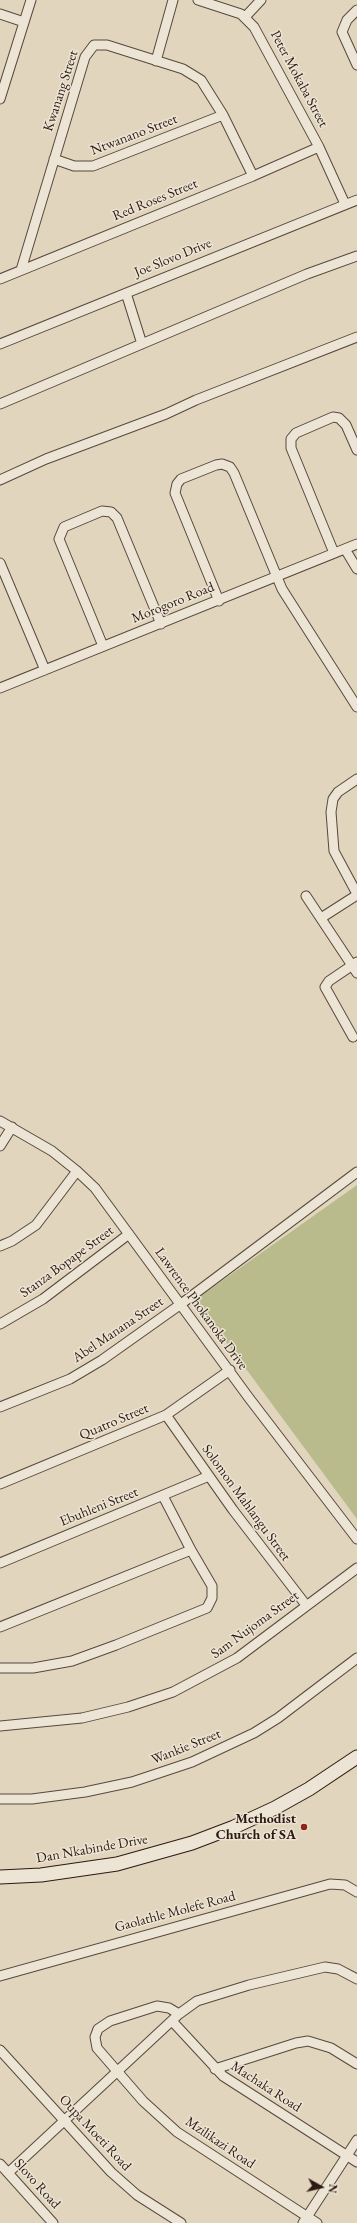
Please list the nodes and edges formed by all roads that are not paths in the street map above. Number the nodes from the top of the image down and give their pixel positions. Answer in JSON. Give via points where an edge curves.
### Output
{"nodes":[{"id":1,"x":30,"y":0,"type":"edge"},
{"id":2,"x":173,"y":0,"type":"edge"},
{"id":3,"x":198,"y":0,"type":"edge"},
{"id":4,"x":261,"y":0,"type":"edge"},
{"id":5,"x":357,"y":10,"type":"edge"},
{"id":6,"x":0,"y":14,"type":"edge"},
{"id":7,"x":246,"y":16,"type":"junction"},
{"id":8,"x":24,"y":22,"type":"junction"},
{"id":9,"x":156,"y":61,"type":"junction"},
{"id":10,"x":357,"y":65,"type":"edge"},
{"id":11,"x":0,"y":99,"type":"edge"},
{"id":12,"x":223,"y":115,"type":"junction"},
{"id":13,"x":319,"y":147,"type":"junction"},
{"id":14,"x":54,"y":159,"type":"junction"},
{"id":15,"x":254,"y":176,"type":"junction"},
{"id":16,"x":357,"y":200,"type":"edge"},
{"id":17,"x":345,"y":204,"type":"junction"},
{"id":18,"x":357,"y":256,"type":"edge"},
{"id":19,"x":21,"y":270,"type":"junction"},
{"id":20,"x":0,"y":279,"type":"edge"},
{"id":21,"x":126,"y":293,"type":"junction"},
{"id":22,"x":357,"y":337,"type":"edge"},
{"id":23,"x":0,"y":344,"type":"edge"},
{"id":24,"x":142,"y":344,"type":"junction"},
{"id":25,"x":0,"y":404,"type":"edge"},
{"id":26,"x":357,"y":450,"type":"edge"},
{"id":27,"x":0,"y":480,"type":"edge"},
{"id":28,"x":357,"y":544,"type":"edge"},
{"id":29,"x":345,"y":549,"type":"junction"},
{"id":30,"x":334,"y":553,"type":"junction"},
{"id":31,"x":0,"y":563,"type":"edge"},
{"id":32,"x":357,"y":569,"type":"edge"},
{"id":33,"x":276,"y":576,"type":"junction"},
{"id":34,"x":219,"y":601,"type":"junction"},
{"id":35,"x":161,"y":624,"type":"junction"},
{"id":36,"x":103,"y":646,"type":"junction"},
{"id":37,"x":45,"y":670,"type":"junction"},
{"id":38,"x":0,"y":688,"type":"edge"},
{"id":39,"x":357,"y":708,"type":"edge"},
{"id":40,"x":357,"y":779,"type":"edge"},
{"id":41,"x":357,"y":895,"type":"edge"},
{"id":42,"x":306,"y":896,"type":"dead end"},
{"id":43,"x":321,"y":918,"type":"junction"},
{"id":44,"x":355,"y":967,"type":"edge"},
{"id":45,"x":353,"y":1037,"type":"dead end"},
{"id":46,"x":0,"y":1121,"type":"edge"},
{"id":47,"x":12,"y":1127,"type":"junction"},
{"id":48,"x":0,"y":1146,"type":"edge"},
{"id":49,"x":77,"y":1170,"type":"junction"},
{"id":50,"x":357,"y":1172,"type":"edge"},
{"id":51,"x":129,"y":1234,"type":"junction"},
{"id":52,"x":0,"y":1246,"type":"edge"},
{"id":53,"x":181,"y":1304,"type":"junction"},
{"id":54,"x":0,"y":1324,"type":"edge"},
{"id":55,"x":230,"y":1370,"type":"junction"},
{"id":56,"x":0,"y":1407,"type":"edge"},
{"id":57,"x":166,"y":1415,"type":"junction"},
{"id":58,"x":209,"y":1476,"type":"junction"},
{"id":59,"x":0,"y":1484,"type":"edge"},
{"id":60,"x":163,"y":1496,"type":"junction"},
{"id":61,"x":357,"y":1538,"type":"edge"},
{"id":62,"x":191,"y":1550,"type":"junction"},
{"id":63,"x":0,"y":1563,"type":"edge"},
{"id":64,"x":357,"y":1568,"type":"edge"},
{"id":65,"x":306,"y":1605,"type":"junction"},
{"id":66,"x":0,"y":1627,"type":"edge"},
{"id":67,"x":357,"y":1658,"type":"edge"},
{"id":68,"x":0,"y":1668,"type":"edge"},
{"id":69,"x":0,"y":1726,"type":"edge"},
{"id":70,"x":357,"y":1757,"type":"edge"},
{"id":71,"x":0,"y":1799,"type":"edge"},
{"id":72,"x":0,"y":1877,"type":"edge"},
{"id":73,"x":357,"y":1892,"type":"edge"},
{"id":74,"x":0,"y":1976,"type":"edge"},
{"id":75,"x":357,"y":1980,"type":"edge"},
{"id":76,"x":179,"y":2014,"type":"junction"},
{"id":77,"x":172,"y":2021,"type":"junction"},
{"id":78,"x":0,"y":2050,"type":"edge"},
{"id":79,"x":357,"y":2064,"type":"edge"},
{"id":80,"x":215,"y":2069,"type":"junction"},
{"id":81,"x":117,"y":2073,"type":"junction"},
{"id":82,"x":63,"y":2120,"type":"junction"},
{"id":83,"x":357,"y":2140,"type":"edge"},
{"id":84,"x":347,"y":2156,"type":"junction"},
{"id":85,"x":357,"y":2162,"type":"edge"},
{"id":86,"x":0,"y":2164,"type":"edge"},
{"id":87,"x":8,"y":2173,"type":"junction"},
{"id":88,"x":305,"y":2220,"type":"edge"},
{"id":89,"x":53,"y":2223,"type":"edge"},
{"id":90,"x":181,"y":2223,"type":"edge"},
{"id":91,"x":317,"y":2223,"type":"edge"}],
"edges":[{"from":1,"to":8,"type":"street"},
{"from":2,"to":9,"type":"street"},
{"from":3,"to":7,"type":"street"},
{"from":4,"to":7,"type":"street"},
{"from":5,"to":10,"type":"street","via":[[347,20],[342,32]]},
{"from":6,"to":8,"type":"street"},
{"from":7,"to":13,"type":"street","name":"Peter Mokaba Street","via":[[258,33]]},
{"from":8,"to":11,"type":"street"},
{"from":9,"to":12,"type":"street","name":"Kwanang Street","via":[[183,69],[201,80]]},
{"from":9,"to":14,"type":"street","name":"Kwanang Street","via":[[103,44],[90,48]]},
{"from":12,"to":14,"type":"street","name":"Ntwanano Street","via":[[93,166],[74,166]]},
{"from":12,"to":15,"type":"street","name":"Kwanang Street"},
{"from":13,"to":15,"type":"street","name":"Red Roses Street"},
{"from":13,"to":17,"type":"street","name":"Peter Mokaba Street"},
{"from":14,"to":19,"type":"street","name":"Kwanang Street"},
{"from":15,"to":19,"type":"street","name":"Red Roses Street"},
{"from":16,"to":17,"type":"street","name":"Joe Slovo Drive"},
{"from":17,"to":21,"type":"street","name":"Joe Slovo Drive"},
{"from":18,"to":24,"type":"street","via":[[307,274]]},
{"from":19,"to":20,"type":"street","name":"Red Roses Street"},
{"from":21,"to":23,"type":"street","name":"Joe Slovo Drive"},
{"from":21,"to":24,"type":"street"},
{"from":22,"to":27,"type":"street","via":[[46,459]]},
{"from":24,"to":25,"type":"street"},
{"from":26,"to":30,"type":"street","via":[[346,425],[338,418],[296,433],[291,439],[291,448]]},
{"from":28,"to":29,"type":"street","name":"Morogoro Road"},
{"from":29,"to":30,"type":"street","name":"Morogoro Road"},
{"from":29,"to":32,"type":"street"},
{"from":30,"to":33,"type":"street","name":"Morogoro Road"},
{"from":31,"to":37,"type":"street"},
{"from":33,"to":34,"type":"street","name":"Morogoro Road"},
{"from":33,"to":34,"type":"street","via":[[232,469],[225,464],[219,464],[184,478],[177,484],[175,496]]},
{"from":33,"to":39,"type":"street"},
{"from":34,"to":35,"type":"street","name":"Morogoro Road"},
{"from":35,"to":36,"type":"street","name":"Morogoro Road"},
{"from":35,"to":36,"type":"street","via":[[115,515],[105,511],[83,519],[62,529],[59,541]]},
{"from":36,"to":37,"type":"street","name":"Morogoro Road"},
{"from":37,"to":38,"type":"street","name":"Morogoro Road"},
{"from":40,"to":41,"type":"street","via":[[338,792],[333,799],[331,812],[334,851]]},
{"from":41,"to":43,"type":"street"},
{"from":42,"to":43,"type":"street"},
{"from":43,"to":44,"type":"street"},
{"from":44,"to":45,"type":"street","via":[[325,987]]},
{"from":46,"to":47,"type":"street","name":"Lawrence Phokanoka Drive"},
{"from":47,"to":48,"type":"street"},
{"from":47,"to":49,"type":"street","name":"Lawrence Phokanoka Drive","via":[[36,1140]]},
{"from":49,"to":51,"type":"street","name":"Lawrence Phokanoka Drive","via":[[95,1188]]},
{"from":49,"to":52,"type":"street","via":[[36,1225],[12,1242]]},
{"from":50,"to":53,"type":"street","name":"Abel Manana Street"},
{"from":51,"to":53,"type":"street","name":"Lawrence Phokanoka Drive"},
{"from":51,"to":54,"type":"street","name":"Stanza Bopape Street","via":[[43,1298]]},
{"from":53,"to":55,"type":"street","name":"Lawrence Phokanoka Drive"},
{"from":53,"to":56,"type":"street","name":"Abel Manana Street","via":[[85,1370]]},
{"from":55,"to":57,"type":"street","name":"Quatro Street"},
{"from":55,"to":61,"type":"street","name":"Lawrence Phokanoka Drive"},
{"from":57,"to":58,"type":"street","name":"Solomon Mahlangu Street"},
{"from":57,"to":59,"type":"street","name":"Quatro Street"},
{"from":58,"to":60,"type":"street","name":"Ebuhleni Street"},
{"from":58,"to":65,"type":"street","name":"Solomon Mahlangu Street"},
{"from":60,"to":62,"type":"street"},
{"from":60,"to":63,"type":"street","name":"Ebuhleni Street"},
{"from":62,"to":66,"type":"street"},
{"from":62,"to":68,"type":"street","via":[[212,1586],[212,1598],[206,1608],[72,1661],[33,1668]]},
{"from":64,"to":65,"type":"street","name":"Sam Nujoma Street"},
{"from":65,"to":69,"type":"street","name":"Sam Nujoma Street","via":[[237,1658],[173,1692],[128,1707],[82,1718]]},
{"from":67,"to":71,"type":"street","name":"Wankie Street","via":[[278,1718],[254,1733],[192,1762],[132,1782],[85,1792],[32,1799]]},
{"from":70,"to":72,"type":"street","name":"Dan Nkabinde Drive","via":[[275,1808],[192,1843],[110,1865],[41,1875]]},
{"from":73,"to":74,"type":"street","name":"Gaolathle Molefe Road","via":[[345,1885],[330,1884]]},
{"from":75,"to":76,"type":"street","via":[[338,1969],[317,1968],[203,1998]]},
{"from":76,"to":77,"type":"street"},
{"from":76,"to":81,"type":"street","name":"Mzilikazi Road","via":[[169,2008],[157,2006],[101,2026],[95,2037],[97,2048]]},
{"from":77,"to":80,"type":"street","name":"Machaka Road"},
{"from":77,"to":81,"type":"street"},
{"from":78,"to":82,"type":"street","name":"Oupa Moeti Road"},
{"from":79,"to":80,"type":"street","via":[[331,2048],[308,2041]]},
{"from":80,"to":84,"type":"street","name":"Machaka Road"},
{"from":81,"to":82,"type":"street"},
{"from":81,"to":88,"type":"street","name":"Mzilikazi Road","via":[[177,2132]]},
{"from":82,"to":87,"type":"street"},
{"from":82,"to":90,"type":"street","name":"Oupa Moeti Road","via":[[123,2184]]},
{"from":83,"to":84,"type":"street"},
{"from":84,"to":85,"type":"street","name":"Machaka Road"},
{"from":84,"to":88,"type":"street"},
{"from":86,"to":87,"type":"street","name":"Slovo Road"},
{"from":87,"to":89,"type":"street","name":"Slovo Road"},
{"from":88,"to":91,"type":"street","name":"Mzilikazi Road"}]}
